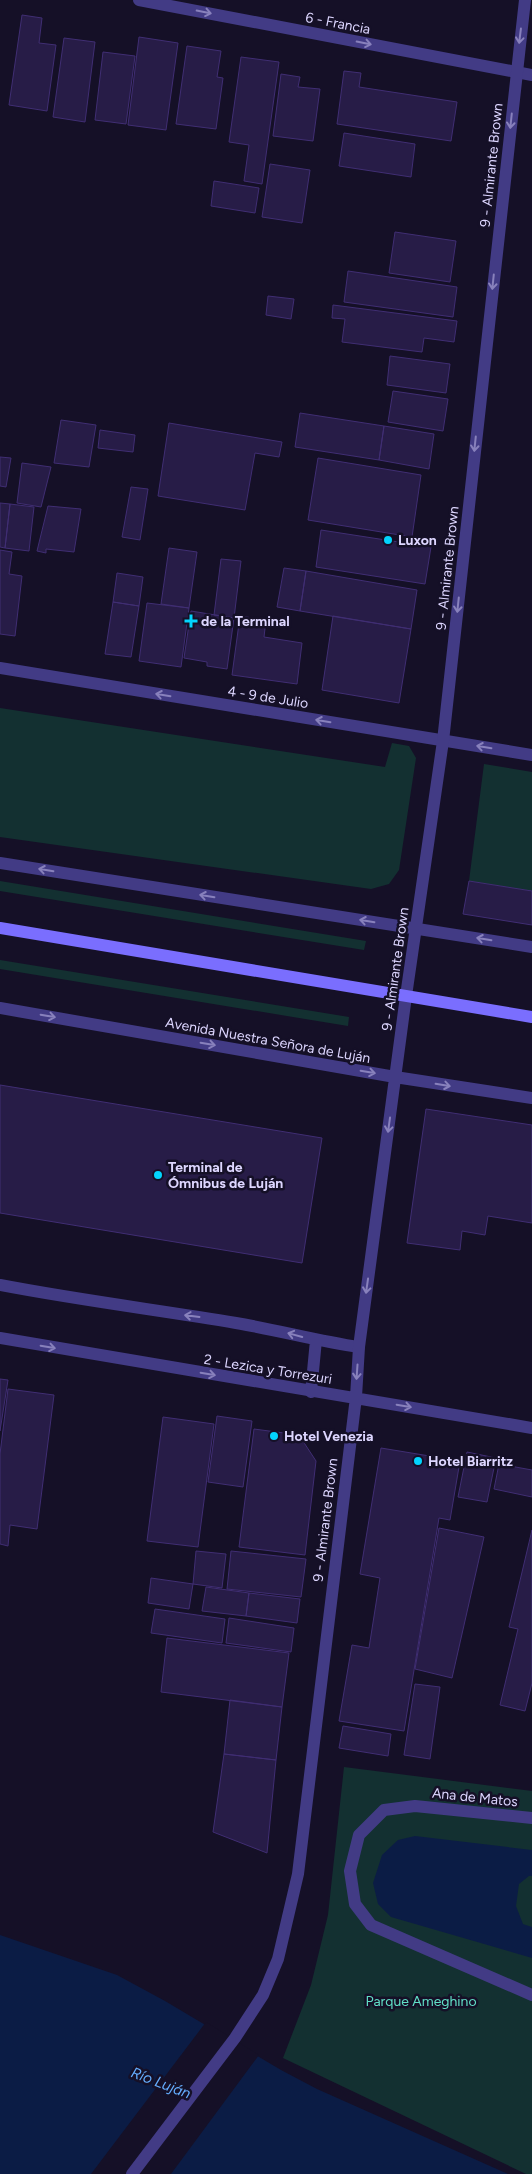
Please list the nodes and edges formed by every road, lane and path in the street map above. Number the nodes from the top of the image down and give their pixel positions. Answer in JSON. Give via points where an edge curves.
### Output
{"nodes":[{"id":1,"x":139,"y":0,"type":"edge"},
{"id":2,"x":525,"y":0,"type":"edge"},
{"id":3,"x":516,"y":72,"type":"junction"},
{"id":4,"x":532,"y":75,"type":"edge"},
{"id":5,"x":0,"y":668,"type":"edge"},
{"id":6,"x":443,"y":741,"type":"junction"},
{"id":7,"x":532,"y":755,"type":"edge"},
{"id":8,"x":0,"y":863,"type":"edge"},
{"id":9,"x":0,"y":928,"type":"edge"},
{"id":10,"x":416,"y":928,"type":"junction"},
{"id":11,"x":532,"y":946,"type":"edge"},
{"id":12,"x":406,"y":996,"type":"junction"},
{"id":13,"x":0,"y":1008,"type":"edge"},
{"id":14,"x":532,"y":1017,"type":"edge"},
{"id":15,"x":395,"y":1077,"type":"junction"},
{"id":16,"x":532,"y":1098,"type":"edge"},
{"id":17,"x":0,"y":1285,"type":"edge"},
{"id":18,"x":0,"y":1338,"type":"edge"},
{"id":19,"x":316,"y":1340,"type":"junction"},
{"id":20,"x":359,"y":1347,"type":"junction"},
{"id":21,"x":311,"y":1392,"type":"junction"},
{"id":22,"x":356,"y":1397,"type":"junction"},
{"id":23,"x":532,"y":1428,"type":"edge"},
{"id":24,"x":532,"y":1818,"type":"edge"},
{"id":25,"x":532,"y":1995,"type":"edge"},
{"id":26,"x":132,"y":2174,"type":"edge"}],
"edges":[{"from":1,"to":3,"type":"street","name":"6 - Francia","one_way":true},
{"from":2,"to":3,"type":"street","name":"9 - Almirante Brown","one_way":true},
{"from":3,"to":4,"type":"street","name":"6 - Francia"},
{"from":3,"to":6,"type":"street","name":"9 - Almirante Brown","one_way":true},
{"from":6,"to":5,"type":"street","name":"4 - 9 de Julio","one_way":true},
{"from":7,"to":6,"type":"street","name":"4 - 9 de Julio","one_way":true},
{"from":6,"to":10,"type":"street","name":"9 - Almirante Brown"},
{"from":10,"to":8,"type":"street","one_way":true},
{"from":9,"to":12,"type":"main road"},
{"from":11,"to":10,"type":"street","one_way":true},
{"from":10,"to":12,"type":"street","name":"9 - Almirante Brown"},
{"from":12,"to":14,"type":"main road"},
{"from":12,"to":15,"type":"street","name":"9 - Almirante Brown"},
{"from":13,"to":15,"type":"street","name":"Avenida Nuestra Señora de Luján","one_way":true},
{"from":15,"to":16,"type":"street","name":"Avenida Nuestra Señora de Luján","one_way":true},
{"from":15,"to":20,"type":"street","name":"9 - Almirante Brown","one_way":true},
{"from":19,"to":17,"type":"street","one_way":true,"via":[[275,1330]]},
{"from":18,"to":21,"type":"street","name":"2 - Lezica y Torrezuri","one_way":true},
{"from":19,"to":20,"type":"street"},
{"from":19,"to":21,"type":"street"},
{"from":20,"to":22,"type":"street","name":"9 - Almirante Brown","one_way":true},
{"from":21,"to":22,"type":"street","name":"2 - Lezica y Torrezuri"},
{"from":22,"to":23,"type":"street","name":"2 - Lezica y Torrezuri","one_way":true},
{"from":22,"to":26,"type":"street","name":"9 - Almirante Brown","via":[[298,1874],[274,1969],[263,1995],[235,2038]]},
{"from":24,"to":25,"type":"street","name":"Ana de Matos","via":[[415,1806],[384,1810],[359,1835],[350,1871],[355,1904],[371,1926]]}]}
